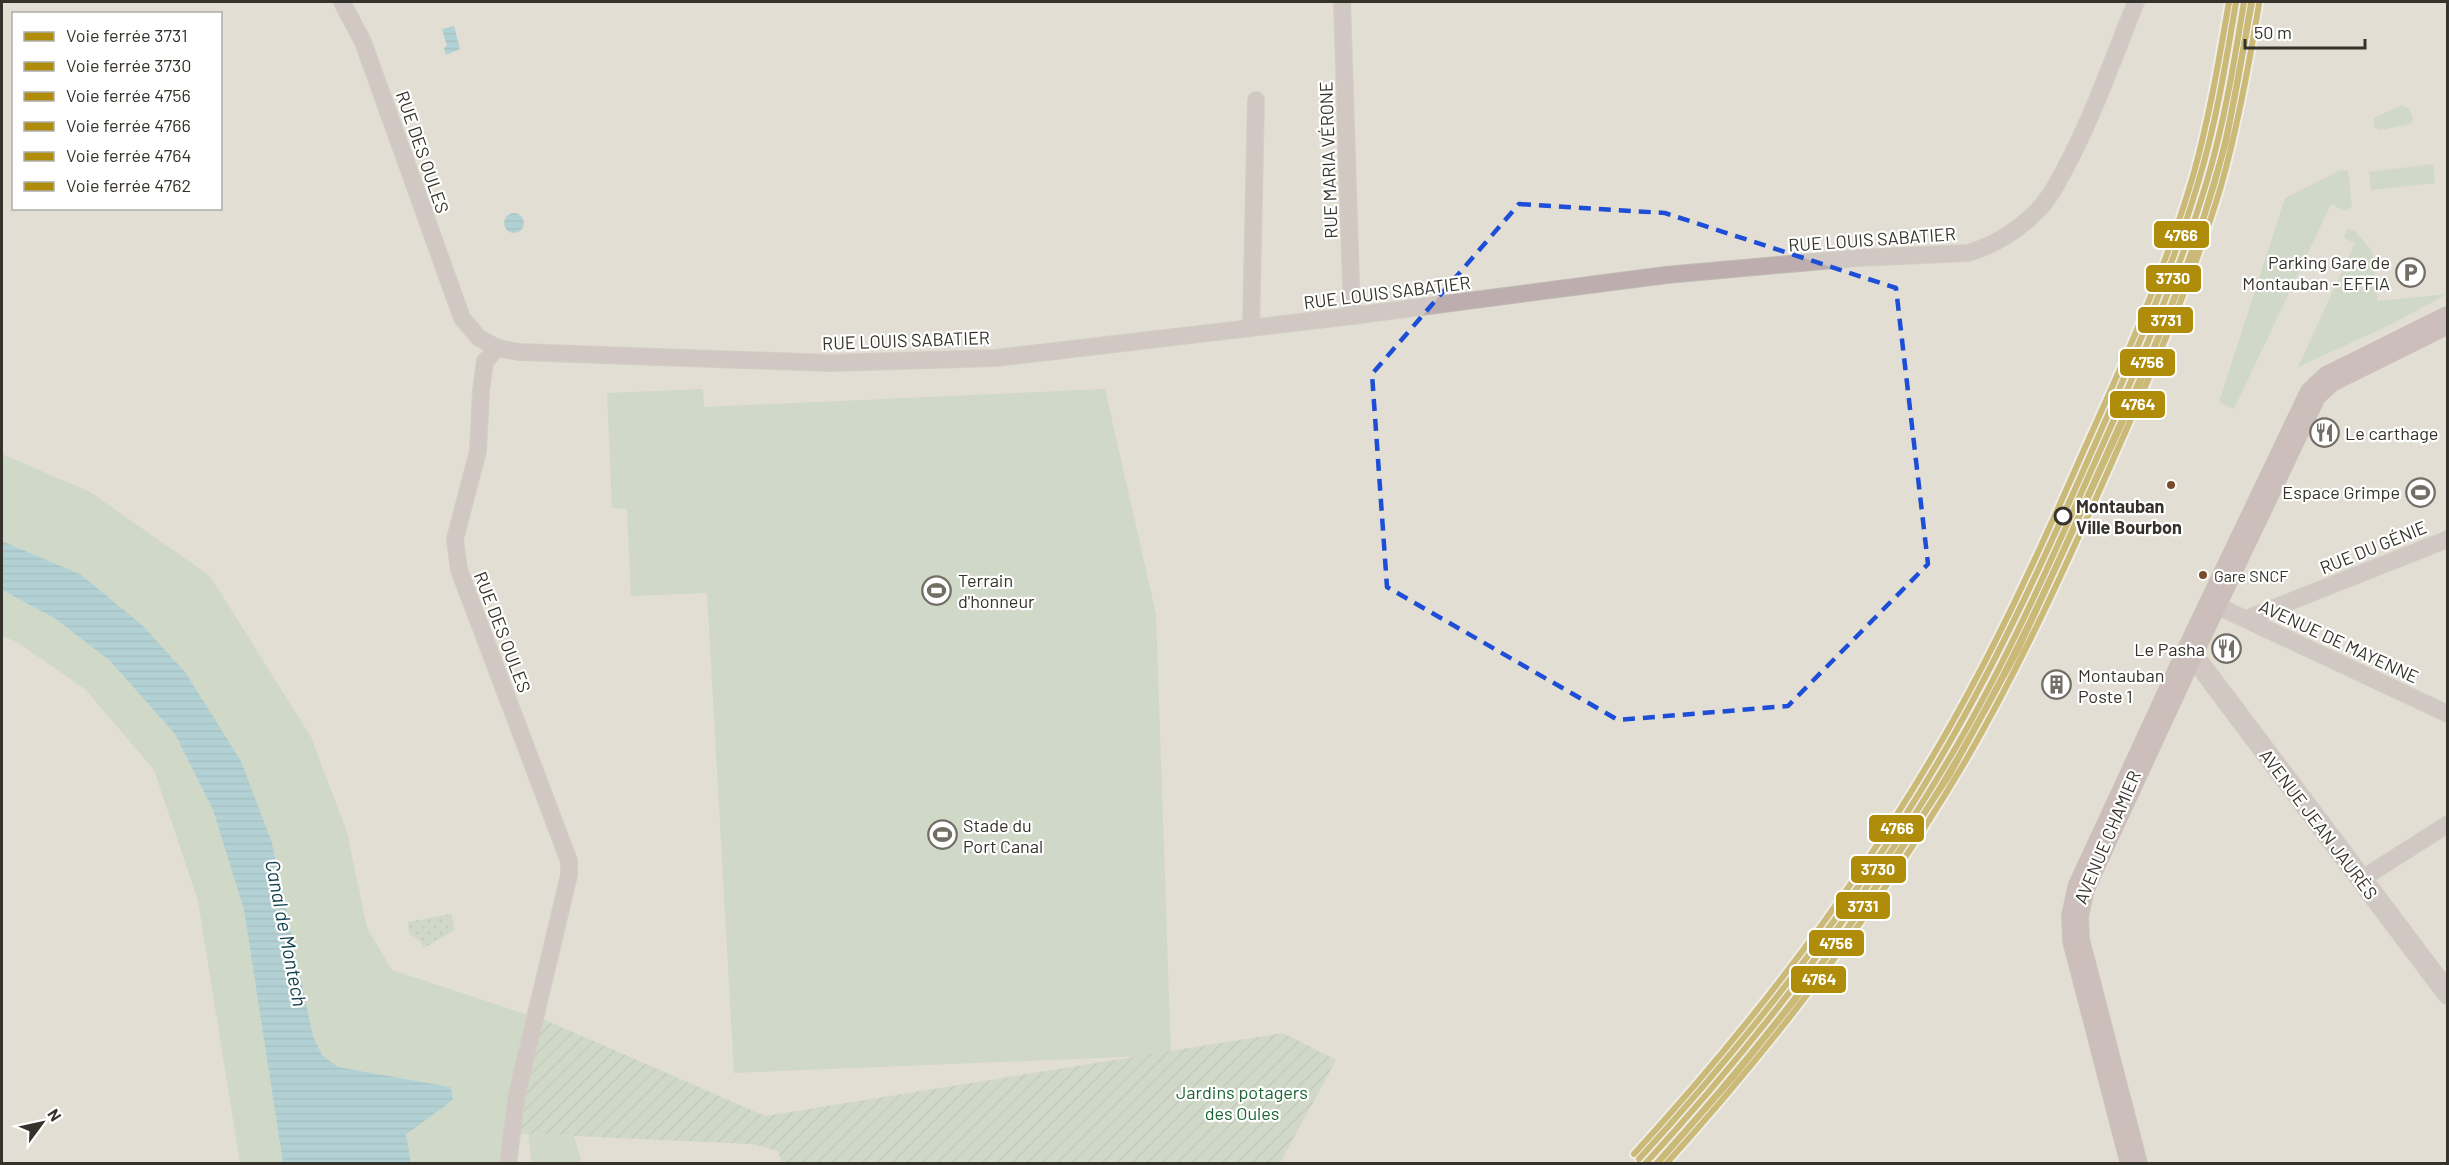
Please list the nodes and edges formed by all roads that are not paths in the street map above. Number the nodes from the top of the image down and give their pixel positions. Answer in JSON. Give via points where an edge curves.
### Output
{"nodes":[{"id":1,"x":342,"y":2,"type":"edge"},
{"id":2,"x":1342,"y":2,"type":"edge"},
{"id":3,"x":2136,"y":2,"type":"edge"},
{"id":4,"x":1256,"y":100,"type":"dead end"},
{"id":5,"x":1352,"y":316,"type":"junction"},
{"id":6,"x":2448,"y":320,"type":"edge"},
{"id":7,"x":1251,"y":328,"type":"junction"},
{"id":8,"x":498,"y":348,"type":"junction"},
{"id":9,"x":2448,"y":539,"type":"edge"},
{"id":10,"x":2213,"y":604,"type":"junction"},
{"id":11,"x":2246,"y":619,"type":"junction"},
{"id":12,"x":2188,"y":658,"type":"junction"},
{"id":13,"x":2448,"y":714,"type":"edge"},
{"id":14,"x":2448,"y":824,"type":"edge"},
{"id":15,"x":2360,"y":880,"type":"junction"},
{"id":16,"x":2448,"y":994,"type":"edge"},
{"id":17,"x":508,"y":1164,"type":"edge"},
{"id":18,"x":2134,"y":1164,"type":"edge"}],
"edges":[{"from":1,"to":8,"type":"street","name":"RUE DES OULES","via":[[363,42],[462,318],[479,338]]},
{"from":2,"to":5,"type":"street","name":"RUE MARIA VÉRONE"},
{"from":3,"to":5,"type":"street","name":"RUE LOUIS SABATIER","via":[[2086,127],[2054,187],[2037,212],[2014,232],[1985,248],[1946,255],[1856,258],[1666,275]]},
{"from":4,"to":7,"type":"street"},
{"from":5,"to":7,"type":"street","name":"RUE LOUIS SABATIER"},
{"from":6,"to":10,"type":"main road","name":"AVENUE CHAMIER","via":[[2329,379],[2313,394]]},
{"from":7,"to":8,"type":"street","name":"RUE LOUIS SABATIER","via":[[996,358],[830,363],[519,352]]},
{"from":8,"to":17,"type":"street","name":"RUE DES OULES","via":[[485,361],[478,451],[455,539],[459,570],[569,861],[569,875],[517,1094]]},
{"from":9,"to":11,"type":"street","name":"RUE DU GÉNIE"},
{"from":10,"to":11,"type":"street","name":"AVENUE DE MAYENNE"},
{"from":10,"to":12,"type":"main road","name":"AVENUE CHAMIER"},
{"from":11,"to":13,"type":"street","name":"AVENUE DE MAYENNE"},
{"from":12,"to":15,"type":"street","name":"AVENUE JEAN JAURÈS","via":[[2200,666]]},
{"from":12,"to":18,"type":"main road","name":"AVENUE CHAMIER","via":[[2081,888],[2075,916],[2076,940]]},
{"from":14,"to":15,"type":"street"},
{"from":15,"to":16,"type":"street","name":"AVENUE JEAN JAURÈS"}]}
